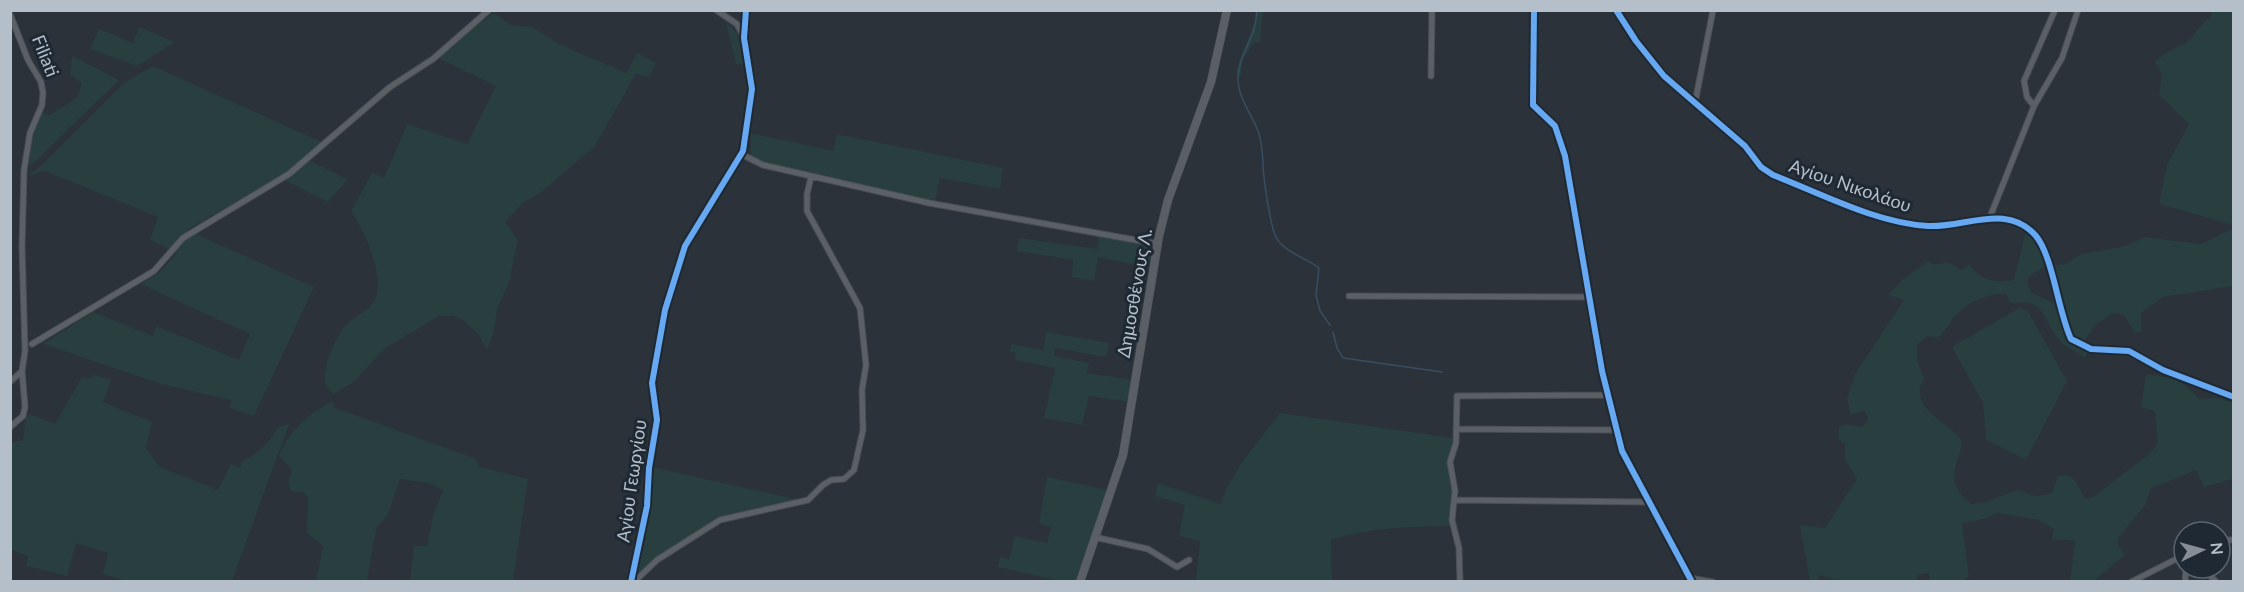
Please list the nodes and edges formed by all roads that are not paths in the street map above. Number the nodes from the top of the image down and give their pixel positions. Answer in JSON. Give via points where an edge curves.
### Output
{"nodes":[{"id":1,"x":489,"y":10,"type":"edge"},
{"id":2,"x":716,"y":10,"type":"edge"},
{"id":3,"x":746,"y":10,"type":"edge"},
{"id":4,"x":1227,"y":10,"type":"edge"},
{"id":5,"x":1432,"y":10,"type":"edge"},
{"id":6,"x":1534,"y":10,"type":"edge"},
{"id":7,"x":1616,"y":10,"type":"edge"},
{"id":8,"x":1713,"y":10,"type":"edge"},
{"id":9,"x":2055,"y":10,"type":"edge"},
{"id":10,"x":2078,"y":10,"type":"edge"},
{"id":11,"x":10,"y":14,"type":"edge"},
{"id":12,"x":744,"y":38,"type":"junction"},
{"id":13,"x":1431,"y":76,"type":"dead end"},
{"id":14,"x":1695,"y":104,"type":"junction"},
{"id":15,"x":2034,"y":106,"type":"junction"},
{"id":16,"x":741,"y":154,"type":"junction"},
{"id":17,"x":811,"y":177,"type":"junction"},
{"id":18,"x":1990,"y":217,"type":"junction"},
{"id":19,"x":1158,"y":244,"type":"junction"},
{"id":20,"x":1349,"y":296,"type":"dead end"},
{"id":21,"x":1588,"y":297,"type":"junction"},
{"id":22,"x":32,"y":344,"type":"dead end"},
{"id":23,"x":22,"y":371,"type":"junction"},
{"id":24,"x":10,"y":382,"type":"edge"},
{"id":25,"x":1607,"y":395,"type":"junction"},
{"id":26,"x":2234,"y":397,"type":"edge"},
{"id":27,"x":10,"y":427,"type":"edge"},
{"id":28,"x":1456,"y":429,"type":"junction"},
{"id":29,"x":1615,"y":430,"type":"junction"},
{"id":30,"x":1454,"y":500,"type":"junction"},
{"id":31,"x":1650,"y":502,"type":"junction"},
{"id":32,"x":1094,"y":537,"type":"junction"},
{"id":33,"x":1189,"y":560,"type":"dead end"},
{"id":34,"x":2172,"y":561,"type":"edge"},
{"id":35,"x":1691,"y":580,"type":"edge"},
{"id":36,"x":633,"y":582,"type":"edge"},
{"id":37,"x":1080,"y":582,"type":"edge"},
{"id":38,"x":1460,"y":582,"type":"edge"},
{"id":39,"x":1713,"y":582,"type":"edge"},
{"id":40,"x":2132,"y":582,"type":"edge"}],
"edges":[{"from":1,"to":22,"type":"street","via":[[433,59],[390,87],[289,174],[183,238],[154,271]]},
{"from":2,"to":12,"type":"street","via":[[737,24]]},
{"from":3,"to":12,"type":"street","name":"Αγίου Γεωργίου"},
{"from":4,"to":19,"type":"street","name":"Δημοσθένους Λ.","via":[[1211,82],[1168,200]]},
{"from":5,"to":13,"type":"street"},
{"from":6,"to":21,"type":"street","via":[[1532,101],[1535,109],[1555,126],[1561,143],[1576,211]]},
{"from":7,"to":14,"type":"street","name":"Αγίου Νικολάου","via":[[1648,57]]},
{"from":8,"to":14,"type":"street"},
{"from":9,"to":15,"type":"street","via":[[2024,81],[2027,97]]},
{"from":10,"to":15,"type":"street","via":[[2062,57]]},
{"from":11,"to":23,"type":"street","name":"Filiati","via":[[43,93],[24,170]]},
{"from":12,"to":16,"type":"street","name":"Αγίου Γεωργίου","via":[[752,88]]},
{"from":14,"to":18,"type":"street","name":"Αγίου Νικολάου","via":[[1773,175],[1845,203],[1888,219],[1930,226]]},
{"from":15,"to":18,"type":"street"},
{"from":16,"to":17,"type":"street","via":[[763,165]]},
{"from":16,"to":36,"type":"street","name":"Αγίου Γεωργίου","via":[[685,246],[665,310],[652,383],[657,420],[647,506]]},
{"from":17,"to":19,"type":"street","via":[[929,203]]},
{"from":17,"to":36,"type":"street","via":[[807,211],[860,308],[866,366],[863,430],[854,470],[850,476],[823,485],[808,500],[720,520],[657,560]]},
{"from":18,"to":26,"type":"street","name":"Αγίου Νικολάου","via":[[2016,221],[2041,244],[2071,339],[2091,349],[2129,351],[2163,370]]},
{"from":19,"to":32,"type":"street","name":"Δημοσθένους Λ.","via":[[1123,455]]},
{"from":20,"to":21,"type":"street"},
{"from":21,"to":25,"type":"street"},
{"from":23,"to":24,"type":"street"},
{"from":23,"to":27,"type":"street","name":"Filiati","via":[[25,407],[23,416]]},
{"from":25,"to":28,"type":"street","via":[[1457,396]]},
{"from":25,"to":29,"type":"street"},
{"from":28,"to":29,"type":"street"},
{"from":28,"to":30,"type":"street","via":[[1450,462]]},
{"from":29,"to":31,"type":"street","via":[[1628,466]]},
{"from":30,"to":31,"type":"street"},
{"from":30,"to":38,"type":"street","via":[[1452,520],[1459,548]]},
{"from":31,"to":35,"type":"street"},
{"from":32,"to":33,"type":"street","via":[[1148,549],[1177,567]]},
{"from":32,"to":37,"type":"street","name":"Δημοσθένους Λ."},
{"from":34,"to":40,"type":"street"},
{"from":35,"to":39,"type":"street"}]}
